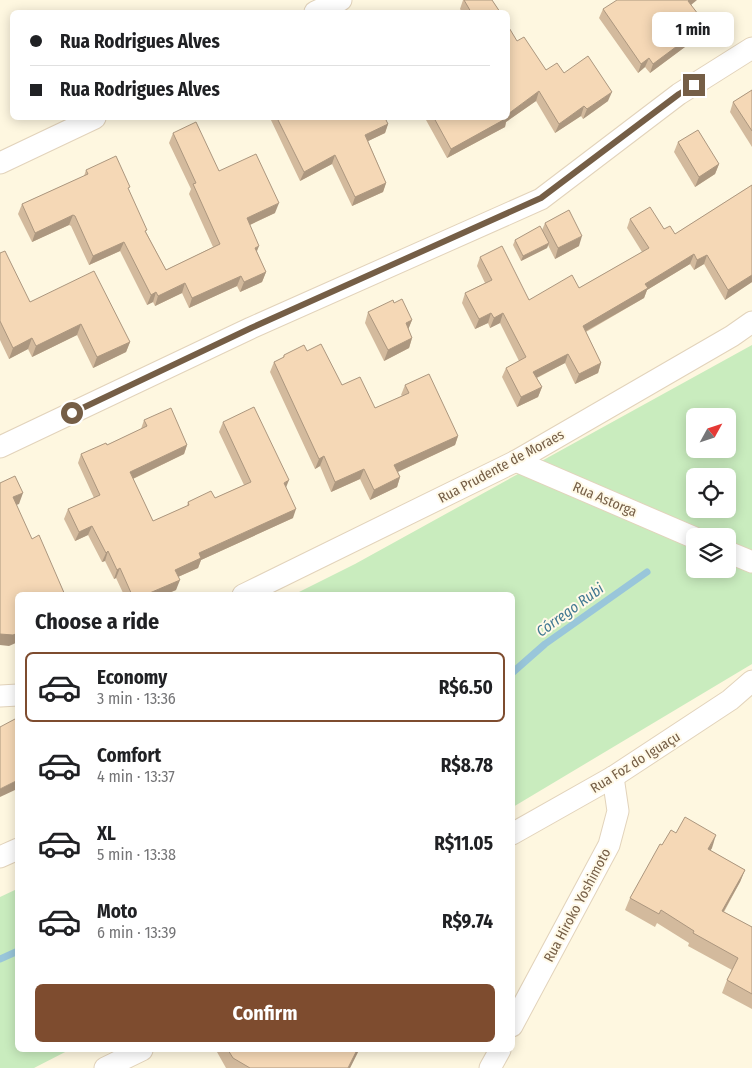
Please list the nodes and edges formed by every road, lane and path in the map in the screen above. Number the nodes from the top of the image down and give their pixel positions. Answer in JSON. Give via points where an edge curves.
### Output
{"nodes":[{"id":1,"x":341,"y":0,"type":"edge"},
{"id":2,"x":319,"y":10,"type":"edge"},
{"id":3,"x":752,"y":48,"type":"edge"},
{"id":4,"x":91,"y":120,"type":"edge"},
{"id":5,"x":0,"y":163,"type":"edge"},
{"id":6,"x":752,"y":322,"type":"edge"},
{"id":7,"x":0,"y":447,"type":"edge"},
{"id":8,"x":516,"y":461,"type":"junction"},
{"id":9,"x":686,"y":534,"type":"edge"},
{"id":10,"x":736,"y":555,"type":"edge"},
{"id":11,"x":752,"y":562,"type":"edge"},
{"id":12,"x":249,"y":592,"type":"edge"},
{"id":13,"x":752,"y":681,"type":"edge"},
{"id":14,"x":15,"y":695,"type":"edge"},
{"id":15,"x":0,"y":696,"type":"edge"},
{"id":16,"x":614,"y":777,"type":"junction"},
{"id":17,"x":515,"y":832,"type":"edge"},
{"id":18,"x":15,"y":850,"type":"edge"},
{"id":19,"x":0,"y":857,"type":"edge"},
{"id":20,"x":515,"y":1020,"type":"edge"},
{"id":21,"x":138,"y":1052,"type":"edge"},
{"id":22,"x":499,"y":1052,"type":"edge"},
{"id":23,"x":105,"y":1068,"type":"edge"},
{"id":24,"x":490,"y":1068,"type":"edge"}],
"edges":[{"from":1,"to":2,"type":"street"},
{"from":3,"to":7,"type":"street","via":[[679,94],[541,198],[251,328]]},
{"from":4,"to":5,"type":"street"},
{"from":6,"to":8,"type":"street","name":"Rua Prudente de Moraes"},
{"from":8,"to":9,"type":"street","name":"Rua Astorga"},
{"from":8,"to":12,"type":"street","name":"Rua Prudente de Moraes"},
{"from":10,"to":11,"type":"street"},
{"from":13,"to":16,"type":"street","name":"Rua Foz do Iguaçu","via":[[730,700]]},
{"from":14,"to":15,"type":"street"},
{"from":16,"to":17,"type":"street","name":"Rua Foz do Iguaçu"},
{"from":16,"to":20,"type":"street","name":"Rua Hiroko Yoshimoto","via":[[618,811],[609,845]]},
{"from":18,"to":19,"type":"street"},
{"from":21,"to":23,"type":"street"},
{"from":22,"to":24,"type":"street"}]}
